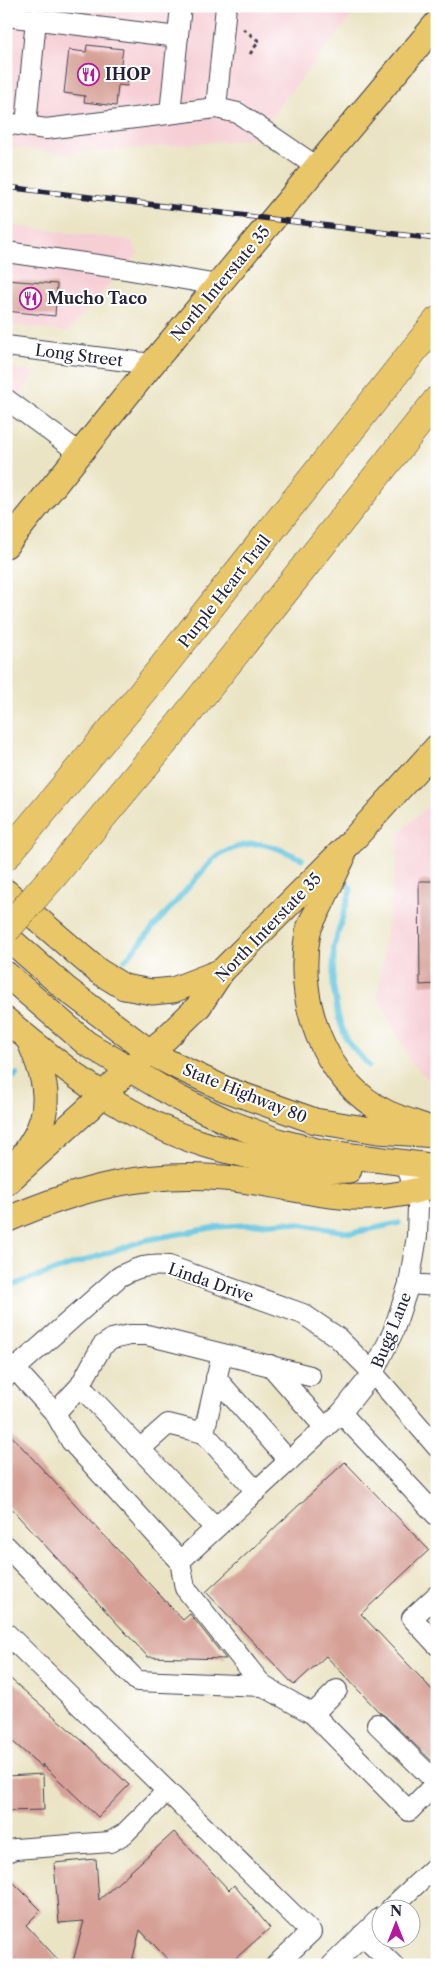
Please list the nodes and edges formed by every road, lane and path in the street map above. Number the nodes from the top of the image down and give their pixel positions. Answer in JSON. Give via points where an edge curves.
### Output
{"nodes":[{"id":1,"x":181,"y":6,"type":"edge"},
{"id":2,"x":226,"y":6,"type":"edge"},
{"id":3,"x":6,"y":16,"type":"edge"},
{"id":4,"x":36,"y":19,"type":"junction"},
{"id":5,"x":437,"y":23,"type":"edge"},
{"id":6,"x":243,"y":29,"type":"dead end"},
{"id":7,"x":178,"y":37,"type":"junction"},
{"id":8,"x":250,"y":54,"type":"dead end"},
{"id":9,"x":216,"y":108,"type":"junction"},
{"id":10,"x":170,"y":113,"type":"junction"},
{"id":11,"x":16,"y":124,"type":"edge"},
{"id":12,"x":316,"y":167,"type":"junction"},
{"id":13,"x":6,"y":252,"type":"edge"},
{"id":14,"x":218,"y":285,"type":"junction"},
{"id":15,"x":437,"y":321,"type":"edge"},
{"id":16,"x":6,"y":346,"type":"edge"},
{"id":17,"x":152,"y":364,"type":"junction"},
{"id":18,"x":6,"y":399,"type":"edge"},
{"id":19,"x":437,"y":400,"type":"edge"},
{"id":20,"x":81,"y":454,"type":"junction"},
{"id":21,"x":6,"y":545,"type":"edge"},
{"id":22,"x":434,"y":755,"type":"edge"},
{"id":23,"x":350,"y":843,"type":"junction"},
{"id":24,"x":6,"y":856,"type":"edge"},
{"id":25,"x":6,"y":892,"type":"edge"},
{"id":26,"x":6,"y":930,"type":"edge"},
{"id":27,"x":6,"y":936,"type":"edge"},
{"id":28,"x":222,"y":970,"type":"junction"},
{"id":29,"x":6,"y":974,"type":"edge"},
{"id":30,"x":6,"y":1020,"type":"edge"},
{"id":31,"x":28,"y":1038,"type":"junction"},
{"id":32,"x":151,"y":1052,"type":"junction"},
{"id":33,"x":128,"y":1070,"type":"junction"},
{"id":34,"x":103,"y":1095,"type":"junction"},
{"id":35,"x":437,"y":1133,"type":"edge"},
{"id":36,"x":437,"y":1154,"type":"edge"},
{"id":37,"x":405,"y":1162,"type":"junction"},
{"id":38,"x":437,"y":1166,"type":"edge"},
{"id":39,"x":7,"y":1183,"type":"edge"},
{"id":40,"x":427,"y":1188,"type":"edge"},
{"id":41,"x":6,"y":1220,"type":"edge"},
{"id":42,"x":409,"y":1284,"type":"junction"},
{"id":43,"x":437,"y":1286,"type":"edge"},
{"id":44,"x":222,"y":1354,"type":"junction"},
{"id":45,"x":270,"y":1365,"type":"junction"},
{"id":46,"x":9,"y":1370,"type":"edge"},
{"id":47,"x":372,"y":1373,"type":"junction"},
{"id":48,"x":310,"y":1376,"type":"dead end"},
{"id":49,"x":216,"y":1378,"type":"junction"},
{"id":50,"x":80,"y":1386,"type":"junction"},
{"id":51,"x":55,"y":1412,"type":"junction"},
{"id":52,"x":341,"y":1413,"type":"junction"},
{"id":53,"x":325,"y":1428,"type":"junction"},
{"id":54,"x":204,"y":1433,"type":"junction"},
{"id":55,"x":437,"y":1447,"type":"edge"},
{"id":56,"x":140,"y":1449,"type":"junction"},
{"id":57,"x":289,"y":1461,"type":"junction"},
{"id":58,"x":256,"y":1490,"type":"junction"},
{"id":59,"x":437,"y":1516,"type":"edge"},
{"id":60,"x":215,"y":1528,"type":"junction"},
{"id":61,"x":6,"y":1546,"type":"edge"},
{"id":62,"x":180,"y":1561,"type":"junction"},
{"id":63,"x":437,"y":1595,"type":"edge"},
{"id":64,"x":6,"y":1632,"type":"edge"},
{"id":65,"x":437,"y":1645,"type":"edge"},
{"id":66,"x":263,"y":1686,"type":"junction"},
{"id":67,"x":336,"y":1690,"type":"dead end"},
{"id":68,"x":312,"y":1714,"type":"junction"},
{"id":69,"x":377,"y":1724,"type":"dead end"},
{"id":70,"x":436,"y":1783,"type":"edge"},
{"id":71,"x":167,"y":1791,"type":"junction"},
{"id":72,"x":6,"y":1852,"type":"edge"},
{"id":73,"x":437,"y":1865,"type":"edge"},
{"id":74,"x":402,"y":1898,"type":"edge"},
{"id":75,"x":370,"y":1927,"type":"edge"},
{"id":76,"x":362,"y":1935,"type":"junction"},
{"id":77,"x":276,"y":1965,"type":"edge"},
{"id":78,"x":332,"y":1965,"type":"edge"},
{"id":79,"x":393,"y":1965,"type":"edge"}],
"edges":[{"from":1,"to":7,"type":"street"},
{"from":2,"to":9,"type":"street"},
{"from":3,"to":4,"type":"street"},
{"from":4,"to":7,"type":"street"},
{"from":4,"to":11,"type":"street"},
{"from":5,"to":12,"type":"main road","name":"North Interstate 35"},
{"from":6,"to":8,"type":"path","via":[[259,41]]},
{"from":7,"to":10,"type":"street"},
{"from":9,"to":10,"type":"street"},
{"from":9,"to":12,"type":"street","via":[[238,113]]},
{"from":10,"to":11,"type":"street","via":[[46,129]]},
{"from":12,"to":14,"type":"main road","name":"North Interstate 35"},
{"from":13,"to":14,"type":"street"},
{"from":14,"to":17,"type":"main road","name":"North Interstate 35"},
{"from":15,"to":24,"type":"highway","name":"Purple Heart Trail","via":[[142,693]]},
{"from":16,"to":17,"type":"street","name":"Long Street"},
{"from":17,"to":20,"type":"main road","name":"North Interstate 35"},
{"from":18,"to":20,"type":"street"},
{"from":19,"to":26,"type":"highway","bridge":true,"via":[[180,724]]},
{"from":20,"to":21,"type":"main road","name":"North Interstate 35"},
{"from":22,"to":23,"type":"main road","name":"North Interstate 35"},
{"from":23,"to":28,"type":"main road","name":"North Interstate 35"},
{"from":23,"to":35,"type":"main road","via":[[308,930],[304,962],[308,1005],[334,1067],[357,1092],[386,1112]]},
{"from":25,"to":28,"type":"main road","via":[[98,971],[124,987],[152,992],[173,990]]},
{"from":27,"to":32,"type":"main road","name":"State Highway 80","via":[[65,988]]},
{"from":28,"to":32,"type":"main road","name":"North Interstate 35","via":[[199,1006]]},
{"from":29,"to":33,"type":"main road","name":"State Highway 80","via":[[86,1043]]},
{"from":30,"to":31,"type":"main road"},
{"from":31,"to":34,"type":"main road"},
{"from":31,"to":39,"type":"main road","via":[[42,1072],[46,1101],[38,1130]]},
{"from":32,"to":33,"type":"main road","name":"North Interstate 35"},
{"from":32,"to":35,"type":"main road","name":"State Highway 80","via":[[225,1089],[315,1121],[378,1131]]},
{"from":33,"to":34,"type":"main road","name":"North Interstate 35"},
{"from":33,"to":37,"type":"main road","name":"State Highway 80","via":[[228,1122],[278,1141],[321,1152]]},
{"from":34,"to":37,"type":"main road","via":[[167,1130],[207,1145],[266,1160],[341,1171]]},
{"from":34,"to":39,"type":"main road","name":"North Interstate 35"},
{"from":36,"to":37,"type":"main road"},
{"from":37,"to":38,"type":"main road","name":"State Highway 80"},
{"from":37,"to":40,"type":"street","name":"Bugg Lane"},
{"from":40,"to":41,"type":"main road","via":[[401,1195],[356,1199],[223,1178],[155,1178],[86,1190]]},
{"from":40,"to":42,"type":"street","name":"Bugg Lane","via":[[418,1220]]},
{"from":42,"to":43,"type":"street"},
{"from":42,"to":47,"type":"street","name":"Bugg Lane","via":[[393,1332]]},
{"from":44,"to":45,"type":"street"},
{"from":44,"to":49,"type":"street"},
{"from":44,"to":50,"type":"street","via":[[147,1336],[112,1339],[102,1346]]},
{"from":45,"to":48,"type":"street"},
{"from":45,"to":53,"type":"street"},
{"from":46,"to":47,"type":"street","name":"Linda Drive","via":[[119,1277],[152,1264],[169,1266],[304,1314],[336,1337]]},
{"from":46,"to":51,"type":"street"},
{"from":47,"to":52,"type":"street"},
{"from":47,"to":55,"type":"street","name":"Bugg Lane"},
{"from":49,"to":54,"type":"street"},
{"from":49,"to":57,"type":"street"},
{"from":50,"to":51,"type":"street"},
{"from":50,"to":56,"type":"street"},
{"from":51,"to":62,"type":"street","via":[[71,1441]]},
{"from":52,"to":53,"type":"street"},
{"from":52,"to":59,"type":"street"},
{"from":53,"to":57,"type":"street"},
{"from":54,"to":56,"type":"street","via":[[168,1424]]},
{"from":54,"to":58,"type":"street"},
{"from":56,"to":60,"type":"street"},
{"from":57,"to":58,"type":"street"},
{"from":58,"to":60,"type":"street"},
{"from":60,"to":62,"type":"street"},
{"from":61,"to":66,"type":"street","via":[[137,1681]]},
{"from":62,"to":66,"type":"street","via":[[185,1588]]},
{"from":63,"to":65,"type":"street","via":[[412,1618]]},
{"from":64,"to":71,"type":"street"},
{"from":66,"to":68,"type":"street"},
{"from":67,"to":68,"type":"street"},
{"from":68,"to":70,"type":"street","via":[[409,1811]]},
{"from":69,"to":70,"type":"street"},
{"from":71,"to":72,"type":"street","via":[[124,1834],[110,1842]]},
{"from":71,"to":77,"type":"street","via":[[311,1932]]},
{"from":73,"to":74,"type":"street"},
{"from":75,"to":76,"type":"street"},
{"from":76,"to":78,"type":"street"},
{"from":76,"to":79,"type":"street"}]}
